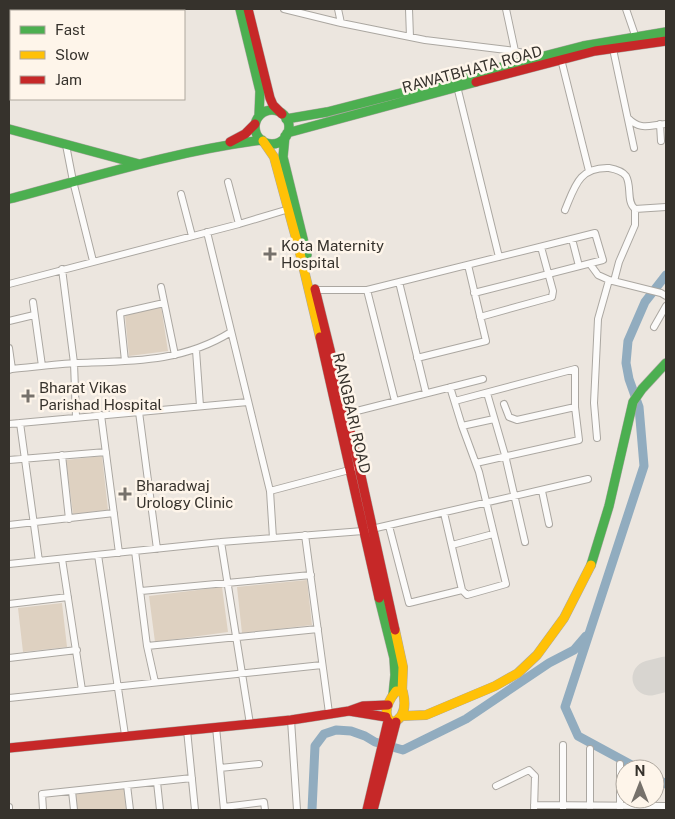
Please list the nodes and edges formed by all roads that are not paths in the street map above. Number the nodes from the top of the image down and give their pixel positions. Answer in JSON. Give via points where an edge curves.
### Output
{"nodes":[{"id":1,"x":284,"y":9,"type":"edge"},
{"id":2,"x":338,"y":9,"type":"edge"},
{"id":3,"x":409,"y":9,"type":"edge"},
{"id":4,"x":506,"y":9,"type":"edge"},
{"id":5,"x":626,"y":9,"type":"edge"},
{"id":6,"x":245,"y":12,"type":"edge"},
{"id":7,"x":341,"y":23,"type":"junction"},
{"id":8,"x":666,"y":32,"type":"edge"},
{"id":9,"x":410,"y":37,"type":"junction"},
{"id":10,"x":636,"y":38,"type":"junction"},
{"id":11,"x":666,"y":40,"type":"edge"},
{"id":12,"x":612,"y":48,"type":"junction"},
{"id":13,"x":515,"y":51,"type":"junction"},
{"id":14,"x":561,"y":59,"type":"junction"},
{"id":15,"x":534,"y":62,"type":"junction"},
{"id":16,"x":455,"y":78,"type":"junction"},
{"id":17,"x":457,"y":88,"type":"junction"},
{"id":18,"x":264,"y":90,"type":"junction"},
{"id":19,"x":273,"y":105,"type":"junction"},
{"id":20,"x":284,"y":116,"type":"junction"},
{"id":21,"x":302,"y":117,"type":"junction"},
{"id":22,"x":627,"y":117,"type":"junction"},
{"id":23,"x":257,"y":120,"type":"junction"},
{"id":24,"x":663,"y":124,"type":"edge"},
{"id":25,"x":9,"y":130,"type":"edge"},
{"id":26,"x":286,"y":134,"type":"junction"},
{"id":27,"x":263,"y":140,"type":"junction"},
{"id":28,"x":661,"y":141,"type":"dead end"},
{"id":29,"x":66,"y":145,"type":"junction"},
{"id":30,"x":223,"y":145,"type":"junction"},
{"id":31,"x":634,"y":148,"type":"dead end"},
{"id":32,"x":141,"y":164,"type":"junction"},
{"id":33,"x":589,"y":171,"type":"junction"},
{"id":34,"x":73,"y":181,"type":"junction"},
{"id":35,"x":228,"y":182,"type":"dead end"},
{"id":36,"x":181,"y":194,"type":"dead end"},
{"id":37,"x":9,"y":199,"type":"edge"},
{"id":38,"x":666,"y":207,"type":"edge"},
{"id":39,"x":635,"y":209,"type":"junction"},
{"id":40,"x":288,"y":210,"type":"junction"},
{"id":41,"x":565,"y":210,"type":"dead end"},
{"id":42,"x":239,"y":224,"type":"junction"},
{"id":43,"x":207,"y":232,"type":"junction"},
{"id":44,"x":192,"y":236,"type":"junction"},
{"id":45,"x":572,"y":239,"type":"junction"},
{"id":46,"x":541,"y":247,"type":"junction"},
{"id":47,"x":499,"y":257,"type":"junction"},
{"id":48,"x":93,"y":262,"type":"junction"},
{"id":49,"x":590,"y":264,"type":"junction"},
{"id":50,"x":468,"y":265,"type":"junction"},
{"id":51,"x":579,"y":266,"type":"junction"},
{"id":52,"x":62,"y":269,"type":"junction"},
{"id":53,"x":549,"y":274,"type":"junction"},
{"id":54,"x":612,"y":281,"type":"junction"},
{"id":55,"x":399,"y":282,"type":"junction"},
{"id":56,"x":9,"y":284,"type":"edge"},
{"id":57,"x":161,"y":287,"type":"dead end"},
{"id":58,"x":315,"y":290,"type":"junction"},
{"id":59,"x":367,"y":290,"type":"junction"},
{"id":60,"x":474,"y":293,"type":"junction"},
{"id":61,"x":664,"y":295,"type":"edge"},
{"id":62,"x":33,"y":302,"type":"dead end"},
{"id":63,"x":164,"y":303,"type":"junction"},
{"id":64,"x":666,"y":306,"type":"edge"},
{"id":65,"x":34,"y":314,"type":"junction"},
{"id":66,"x":480,"y":317,"type":"junction"},
{"id":67,"x":9,"y":321,"type":"edge"},
{"id":68,"x":654,"y":327,"type":"dead end"},
{"id":69,"x":231,"y":332,"type":"junction"},
{"id":70,"x":9,"y":348,"type":"edge"},
{"id":71,"x":196,"y":350,"type":"junction"},
{"id":72,"x":175,"y":355,"type":"junction"},
{"id":73,"x":417,"y":358,"type":"junction"},
{"id":74,"x":125,"y":361,"type":"junction"},
{"id":75,"x":74,"y":363,"type":"junction"},
{"id":76,"x":666,"y":363,"type":"edge"},
{"id":77,"x":42,"y":366,"type":"junction"},
{"id":78,"x":10,"y":369,"type":"edge"},
{"id":79,"x":483,"y":379,"type":"dead end"},
{"id":80,"x":450,"y":387,"type":"junction"},
{"id":81,"x":488,"y":393,"type":"junction"},
{"id":82,"x":426,"y":394,"type":"junction"},
{"id":83,"x":395,"y":401,"type":"junction"},
{"id":84,"x":455,"y":401,"type":"junction"},
{"id":85,"x":248,"y":402,"type":"junction"},
{"id":86,"x":504,"y":404,"type":"dead end"},
{"id":87,"x":200,"y":406,"type":"junction"},
{"id":88,"x":575,"y":407,"type":"junction"},
{"id":89,"x":139,"y":412,"type":"junction"},
{"id":90,"x":345,"y":414,"type":"junction"},
{"id":91,"x":101,"y":415,"type":"junction"},
{"id":92,"x":76,"y":418,"type":"junction"},
{"id":93,"x":494,"y":418,"type":"junction"},
{"id":94,"x":20,"y":422,"type":"junction"},
{"id":95,"x":9,"y":424,"type":"edge"},
{"id":96,"x":462,"y":426,"type":"junction"},
{"id":97,"x":598,"y":438,"type":"dead end"},
{"id":98,"x":106,"y":452,"type":"junction"},
{"id":99,"x":62,"y":455,"type":"junction"},
{"id":100,"x":505,"y":455,"type":"junction"},
{"id":101,"x":25,"y":458,"type":"junction"},
{"id":102,"x":9,"y":460,"type":"edge"},
{"id":103,"x":476,"y":462,"type":"junction"},
{"id":104,"x":355,"y":469,"type":"junction"},
{"id":105,"x":588,"y":479,"type":"dead end"},
{"id":106,"x":270,"y":491,"type":"junction"},
{"id":107,"x":542,"y":491,"type":"junction"},
{"id":108,"x":514,"y":496,"type":"junction"},
{"id":109,"x":487,"y":503,"type":"junction"},
{"id":110,"x":114,"y":513,"type":"junction"},
{"id":111,"x":444,"y":513,"type":"junction"},
{"id":112,"x":69,"y":519,"type":"junction"},
{"id":113,"x":34,"y":522,"type":"junction"},
{"id":114,"x":550,"y":524,"type":"dead end"},
{"id":115,"x":9,"y":525,"type":"edge"},
{"id":116,"x":389,"y":526,"type":"junction"},
{"id":117,"x":373,"y":529,"type":"junction"},
{"id":118,"x":363,"y":531,"type":"junction"},
{"id":119,"x":493,"y":534,"type":"junction"},
{"id":120,"x":305,"y":535,"type":"junction"},
{"id":121,"x":273,"y":538,"type":"junction"},
{"id":122,"x":221,"y":542,"type":"junction"},
{"id":123,"x":525,"y":542,"type":"dead end"},
{"id":124,"x":452,"y":545,"type":"junction"},
{"id":125,"x":157,"y":548,"type":"junction"},
{"id":126,"x":135,"y":551,"type":"junction"},
{"id":127,"x":119,"y":553,"type":"junction"},
{"id":128,"x":98,"y":555,"type":"junction"},
{"id":129,"x":62,"y":559,"type":"junction"},
{"id":130,"x":39,"y":561,"type":"junction"},
{"id":131,"x":9,"y":564,"type":"edge"},
{"id":132,"x":310,"y":575,"type":"junction"},
{"id":133,"x":227,"y":583,"type":"junction"},
{"id":134,"x":462,"y":590,"type":"junction"},
{"id":135,"x":141,"y":591,"type":"junction"},
{"id":136,"x":68,"y":597,"type":"junction"},
{"id":137,"x":9,"y":604,"type":"edge"},
{"id":138,"x":318,"y":629,"type":"junction"},
{"id":139,"x":236,"y":637,"type":"junction"},
{"id":140,"x":148,"y":646,"type":"junction"},
{"id":141,"x":77,"y":650,"type":"junction"},
{"id":142,"x":9,"y":658,"type":"edge"},
{"id":143,"x":322,"y":665,"type":"junction"},
{"id":144,"x":242,"y":673,"type":"junction"},
{"id":145,"x":156,"y":682,"type":"junction"},
{"id":146,"x":118,"y":686,"type":"junction"},
{"id":147,"x":82,"y":690,"type":"junction"},
{"id":148,"x":402,"y":692,"type":"junction"},
{"id":149,"x":393,"y":695,"type":"junction"},
{"id":150,"x":9,"y":698,"type":"edge"},
{"id":151,"x":388,"y":705,"type":"junction"},
{"id":152,"x":349,"y":711,"type":"junction"},
{"id":153,"x":329,"y":713,"type":"junction"},
{"id":154,"x":393,"y":719,"type":"junction"},
{"id":155,"x":291,"y":720,"type":"junction"},
{"id":156,"x":250,"y":724,"type":"junction"},
{"id":157,"x":216,"y":727,"type":"junction"},
{"id":158,"x":187,"y":730,"type":"junction"},
{"id":159,"x":126,"y":735,"type":"junction"},
{"id":160,"x":563,"y":746,"type":"dead end"},
{"id":161,"x":9,"y":748,"type":"edge"},
{"id":162,"x":590,"y":749,"type":"dead end"},
{"id":163,"x":382,"y":760,"type":"junction"},
{"id":164,"x":259,"y":764,"type":"dead end"},
{"id":165,"x":220,"y":768,"type":"junction"},
{"id":166,"x":192,"y":778,"type":"junction"},
{"id":167,"x":157,"y":782,"type":"junction"},
{"id":168,"x":127,"y":785,"type":"junction"},
{"id":169,"x":496,"y":786,"type":"dead end"},
{"id":170,"x":72,"y":791,"type":"junction"},
{"id":171,"x":9,"y":806,"type":"edge"},
{"id":172,"x":241,"y":808,"type":"edge"},
{"id":173,"x":534,"y":808,"type":"edge"},
{"id":174,"x":563,"y":808,"type":"edge"},
{"id":175,"x":590,"y":808,"type":"edge"},
{"id":176,"x":615,"y":808,"type":"edge"},
{"id":177,"x":224,"y":809,"type":"edge"},
{"id":178,"x":9,"y":810,"type":"edge"},
{"id":179,"x":43,"y":810,"type":"edge"},
{"id":180,"x":74,"y":810,"type":"edge"},
{"id":181,"x":130,"y":810,"type":"edge"},
{"id":182,"x":160,"y":810,"type":"edge"},
{"id":183,"x":194,"y":810,"type":"edge"},
{"id":184,"x":265,"y":810,"type":"edge"},
{"id":185,"x":298,"y":810,"type":"edge"},
{"id":186,"x":367,"y":810,"type":"edge"},
{"id":187,"x":374,"y":810,"type":"edge"}],
"edges":[{"from":1,"to":7,"type":"street"},
{"from":2,"to":7,"type":"street"},
{"from":3,"to":9,"type":"street"},
{"from":4,"to":13,"type":"street"},
{"from":5,"to":10,"type":"street"},
{"from":6,"to":18,"type":"street"},
{"from":7,"to":9,"type":"street"},
{"from":8,"to":10,"type":"street","name":"RAWATBHATA ROAD"},
{"from":9,"to":13,"type":"street"},
{"from":10,"to":15,"type":"street","name":"RAWATBHATA ROAD","via":[[603,42]]},
{"from":11,"to":12,"type":"street","name":"RAWATBHATA ROAD"},
{"from":12,"to":14,"type":"street","name":"RAWATBHATA ROAD"},
{"from":12,"to":22,"type":"street"},
{"from":13,"to":15,"type":"street","via":[[527,54]]},
{"from":14,"to":15,"type":"street","name":"RAWATBHATA ROAD"},
{"from":14,"to":33,"type":"street"},
{"from":15,"to":16,"type":"street","name":"RAWATBHATA ROAD"},
{"from":15,"to":17,"type":"street","name":"RAWATBHATA ROAD"},
{"from":16,"to":17,"type":"street"},
{"from":16,"to":21,"type":"street","name":"RAWATBHATA ROAD"},
{"from":17,"to":26,"type":"street","name":"RAWATBHATA ROAD"},
{"from":17,"to":47,"type":"street"},
{"from":18,"to":19,"type":"street"},
{"from":18,"to":23,"type":"street"},
{"from":19,"to":20,"type":"street"},
{"from":19,"to":21,"type":"street"},
{"from":20,"to":21,"type":"street","name":"RAWATBHATA ROAD"},
{"from":20,"to":23,"type":"street","via":[[272,110],[262,113]]},
{"from":20,"to":26,"type":"street","via":[[288,128]]},
{"from":22,"to":24,"type":"street","via":[[637,126]]},
{"from":22,"to":31,"type":"street"},
{"from":23,"to":27,"type":"street","via":[[256,133]]},
{"from":23,"to":30,"type":"street","via":[[245,134]]},
{"from":24,"to":28,"type":"street"},
{"from":25,"to":29,"type":"street"},
{"from":26,"to":27,"type":"street","via":[[278,142]]},
{"from":26,"to":58,"type":"street","name":"RANGBARI ROAD","via":[[283,157]]},
{"from":27,"to":30,"type":"street"},
{"from":27,"to":40,"type":"street","name":"RANGBARI ROAD","via":[[274,157]]},
{"from":29,"to":32,"type":"street"},
{"from":29,"to":34,"type":"street"},
{"from":30,"to":32,"type":"street"},
{"from":32,"to":34,"type":"street"},
{"from":33,"to":39,"type":"street","via":[[607,168],[625,175]]},
{"from":33,"to":41,"type":"street","via":[[576,184]]},
{"from":34,"to":37,"type":"street"},
{"from":34,"to":48,"type":"street"},
{"from":35,"to":42,"type":"street"},
{"from":36,"to":44,"type":"street"},
{"from":38,"to":39,"type":"street"},
{"from":39,"to":54,"type":"street","via":[[635,225]]},
{"from":40,"to":42,"type":"street"},
{"from":40,"to":104,"type":"street","name":"RANGBARI ROAD"},
{"from":42,"to":43,"type":"street"},
{"from":43,"to":44,"type":"street"},
{"from":43,"to":69,"type":"street"},
{"from":44,"to":48,"type":"street"},
{"from":45,"to":46,"type":"street"},
{"from":45,"to":49,"type":"street","via":[[595,234],[603,260]]},
{"from":45,"to":51,"type":"street"},
{"from":46,"to":47,"type":"street"},
{"from":46,"to":53,"type":"street"},
{"from":47,"to":50,"type":"street"},
{"from":48,"to":52,"type":"street"},
{"from":49,"to":51,"type":"street"},
{"from":49,"to":54,"type":"street","via":[[598,275]]},
{"from":50,"to":55,"type":"street"},
{"from":50,"to":60,"type":"street"},
{"from":51,"to":53,"type":"street"},
{"from":52,"to":56,"type":"street"},
{"from":52,"to":75,"type":"street"},
{"from":53,"to":60,"type":"street"},
{"from":53,"to":66,"type":"street","via":[[552,297]]},
{"from":54,"to":61,"type":"street"},
{"from":54,"to":97,"type":"street","via":[[598,319],[594,403]]},
{"from":55,"to":59,"type":"street"},
{"from":55,"to":73,"type":"street"},
{"from":57,"to":63,"type":"street"},
{"from":58,"to":59,"type":"street"},
{"from":58,"to":90,"type":"street","name":"RANGBARI ROAD"},
{"from":59,"to":83,"type":"street"},
{"from":60,"to":66,"type":"street"},
{"from":62,"to":65,"type":"street"},
{"from":63,"to":72,"type":"street"},
{"from":63,"to":74,"type":"street","via":[[120,313]]},
{"from":64,"to":68,"type":"street"},
{"from":65,"to":67,"type":"street"},
{"from":65,"to":77,"type":"street"},
{"from":66,"to":73,"type":"street","via":[[486,341]]},
{"from":69,"to":71,"type":"street"},
{"from":69,"to":85,"type":"street"},
{"from":70,"to":78,"type":"street"},
{"from":71,"to":72,"type":"street"},
{"from":71,"to":87,"type":"street"},
{"from":72,"to":74,"type":"street"},
{"from":73,"to":82,"type":"street"},
{"from":74,"to":75,"type":"street"},
{"from":75,"to":77,"type":"street"},
{"from":75,"to":92,"type":"street"},
{"from":76,"to":154,"type":"street","via":[[633,402],[593,561],[564,618],[537,655],[518,673],[495,686],[426,715]]},
{"from":77,"to":78,"type":"street"},
{"from":79,"to":80,"type":"street"},
{"from":80,"to":82,"type":"street"},
{"from":80,"to":84,"type":"street"},
{"from":81,"to":84,"type":"street"},
{"from":81,"to":88,"type":"street","via":[[575,369]]},
{"from":81,"to":93,"type":"street"},
{"from":82,"to":83,"type":"street"},
{"from":83,"to":90,"type":"street"},
{"from":84,"to":96,"type":"street"},
{"from":85,"to":87,"type":"street"},
{"from":85,"to":106,"type":"street"},
{"from":86,"to":88,"type":"street","via":[[512,420]]},
{"from":87,"to":89,"type":"street"},
{"from":88,"to":100,"type":"street","via":[[579,440]]},
{"from":89,"to":91,"type":"street"},
{"from":89,"to":125,"type":"street"},
{"from":90,"to":104,"type":"street","name":"RANGBARI ROAD"},
{"from":91,"to":92,"type":"street"},
{"from":91,"to":98,"type":"street"},
{"from":92,"to":94,"type":"street"},
{"from":93,"to":96,"type":"street"},
{"from":93,"to":100,"type":"street"},
{"from":94,"to":95,"type":"street"},
{"from":94,"to":101,"type":"street"},
{"from":96,"to":103,"type":"street"},
{"from":98,"to":99,"type":"street"},
{"from":98,"to":110,"type":"street"},
{"from":99,"to":101,"type":"street"},
{"from":99,"to":112,"type":"street"},
{"from":100,"to":103,"type":"street"},
{"from":100,"to":108,"type":"street"},
{"from":101,"to":102,"type":"street"},
{"from":101,"to":113,"type":"street"},
{"from":103,"to":109,"type":"street"},
{"from":104,"to":106,"type":"street"},
{"from":104,"to":117,"type":"street","name":"RANGBARI ROAD"},
{"from":104,"to":118,"type":"street","name":"RANGBARI ROAD"},
{"from":105,"to":107,"type":"street"},
{"from":106,"to":121,"type":"street"},
{"from":107,"to":108,"type":"street"},
{"from":107,"to":114,"type":"street"},
{"from":108,"to":109,"type":"street"},
{"from":108,"to":123,"type":"street"},
{"from":109,"to":111,"type":"street"},
{"from":109,"to":119,"type":"street"},
{"from":110,"to":112,"type":"street"},
{"from":110,"to":127,"type":"street"},
{"from":111,"to":116,"type":"street"},
{"from":111,"to":124,"type":"street"},
{"from":112,"to":113,"type":"street"},
{"from":113,"to":115,"type":"street"},
{"from":113,"to":130,"type":"street"},
{"from":116,"to":117,"type":"street"},
{"from":116,"to":134,"type":"street","via":[[409,603]]},
{"from":117,"to":118,"type":"street"},
{"from":117,"to":148,"type":"street","name":"RANGBARI ROAD","via":[[403,667]]},
{"from":118,"to":120,"type":"street"},
{"from":118,"to":149,"type":"street","name":"RANGBARI ROAD","via":[[394,658]]},
{"from":119,"to":124,"type":"street"},
{"from":119,"to":134,"type":"street","via":[[506,584],[467,596]]},
{"from":120,"to":121,"type":"street"},
{"from":120,"to":132,"type":"street"},
{"from":121,"to":122,"type":"street"},
{"from":122,"to":125,"type":"street"},
{"from":122,"to":133,"type":"street"},
{"from":124,"to":134,"type":"street"},
{"from":125,"to":126,"type":"street"},
{"from":126,"to":127,"type":"street"},
{"from":126,"to":135,"type":"street"},
{"from":127,"to":128,"type":"street"},
{"from":128,"to":129,"type":"street"},
{"from":128,"to":146,"type":"street"},
{"from":129,"to":130,"type":"street"},
{"from":129,"to":136,"type":"street"},
{"from":130,"to":131,"type":"street"},
{"from":132,"to":133,"type":"street"},
{"from":132,"to":138,"type":"street"},
{"from":133,"to":135,"type":"street"},
{"from":133,"to":139,"type":"street"},
{"from":135,"to":140,"type":"street"},
{"from":136,"to":137,"type":"street"},
{"from":136,"to":141,"type":"street"},
{"from":138,"to":139,"type":"street"},
{"from":138,"to":143,"type":"street"},
{"from":139,"to":140,"type":"street"},
{"from":139,"to":144,"type":"street"},
{"from":140,"to":145,"type":"street"},
{"from":141,"to":142,"type":"street"},
{"from":141,"to":147,"type":"street"},
{"from":143,"to":144,"type":"street"},
{"from":143,"to":153,"type":"street"},
{"from":144,"to":145,"type":"street"},
{"from":144,"to":156,"type":"street"},
{"from":145,"to":146,"type":"street"},
{"from":146,"to":147,"type":"street"},
{"from":146,"to":159,"type":"street"},
{"from":147,"to":150,"type":"street"},
{"from":148,"to":149,"type":"street","via":[[396,691]]},
{"from":148,"to":154,"type":"street","name":"RANGBARI ROAD","via":[[405,704]]},
{"from":149,"to":151,"type":"street"},
{"from":151,"to":152,"type":"street","via":[[365,706]]},
{"from":151,"to":154,"type":"street"},
{"from":152,"to":153,"type":"street"},
{"from":152,"to":154,"type":"street"},
{"from":153,"to":155,"type":"street"},
{"from":154,"to":163,"type":"street"},
{"from":155,"to":156,"type":"street"},
{"from":155,"to":185,"type":"street"},
{"from":156,"to":157,"type":"street"},
{"from":157,"to":158,"type":"street"},
{"from":157,"to":165,"type":"street"},
{"from":158,"to":159,"type":"street"},
{"from":158,"to":166,"type":"street"},
{"from":159,"to":161,"type":"street"},
{"from":160,"to":174,"type":"street"},
{"from":162,"to":175,"type":"street"},
{"from":163,"to":186,"type":"street"},
{"from":163,"to":187,"type":"street"},
{"from":164,"to":165,"type":"street"},
{"from":165,"to":177,"type":"street"},
{"from":166,"to":167,"type":"street"},
{"from":166,"to":183,"type":"street"},
{"from":167,"to":168,"type":"street"},
{"from":167,"to":182,"type":"street"},
{"from":168,"to":170,"type":"street"},
{"from":168,"to":181,"type":"street"},
{"from":169,"to":173,"type":"street","via":[[529,770],[535,776]]},
{"from":170,"to":179,"type":"street","via":[[42,794]]},
{"from":170,"to":180,"type":"street"},
{"from":171,"to":178,"type":"street"},
{"from":172,"to":177,"type":"street"},
{"from":172,"to":184,"type":"street","via":[[264,802]]},
{"from":173,"to":174,"type":"street"},
{"from":174,"to":175,"type":"street"},
{"from":175,"to":176,"type":"street"}]}
